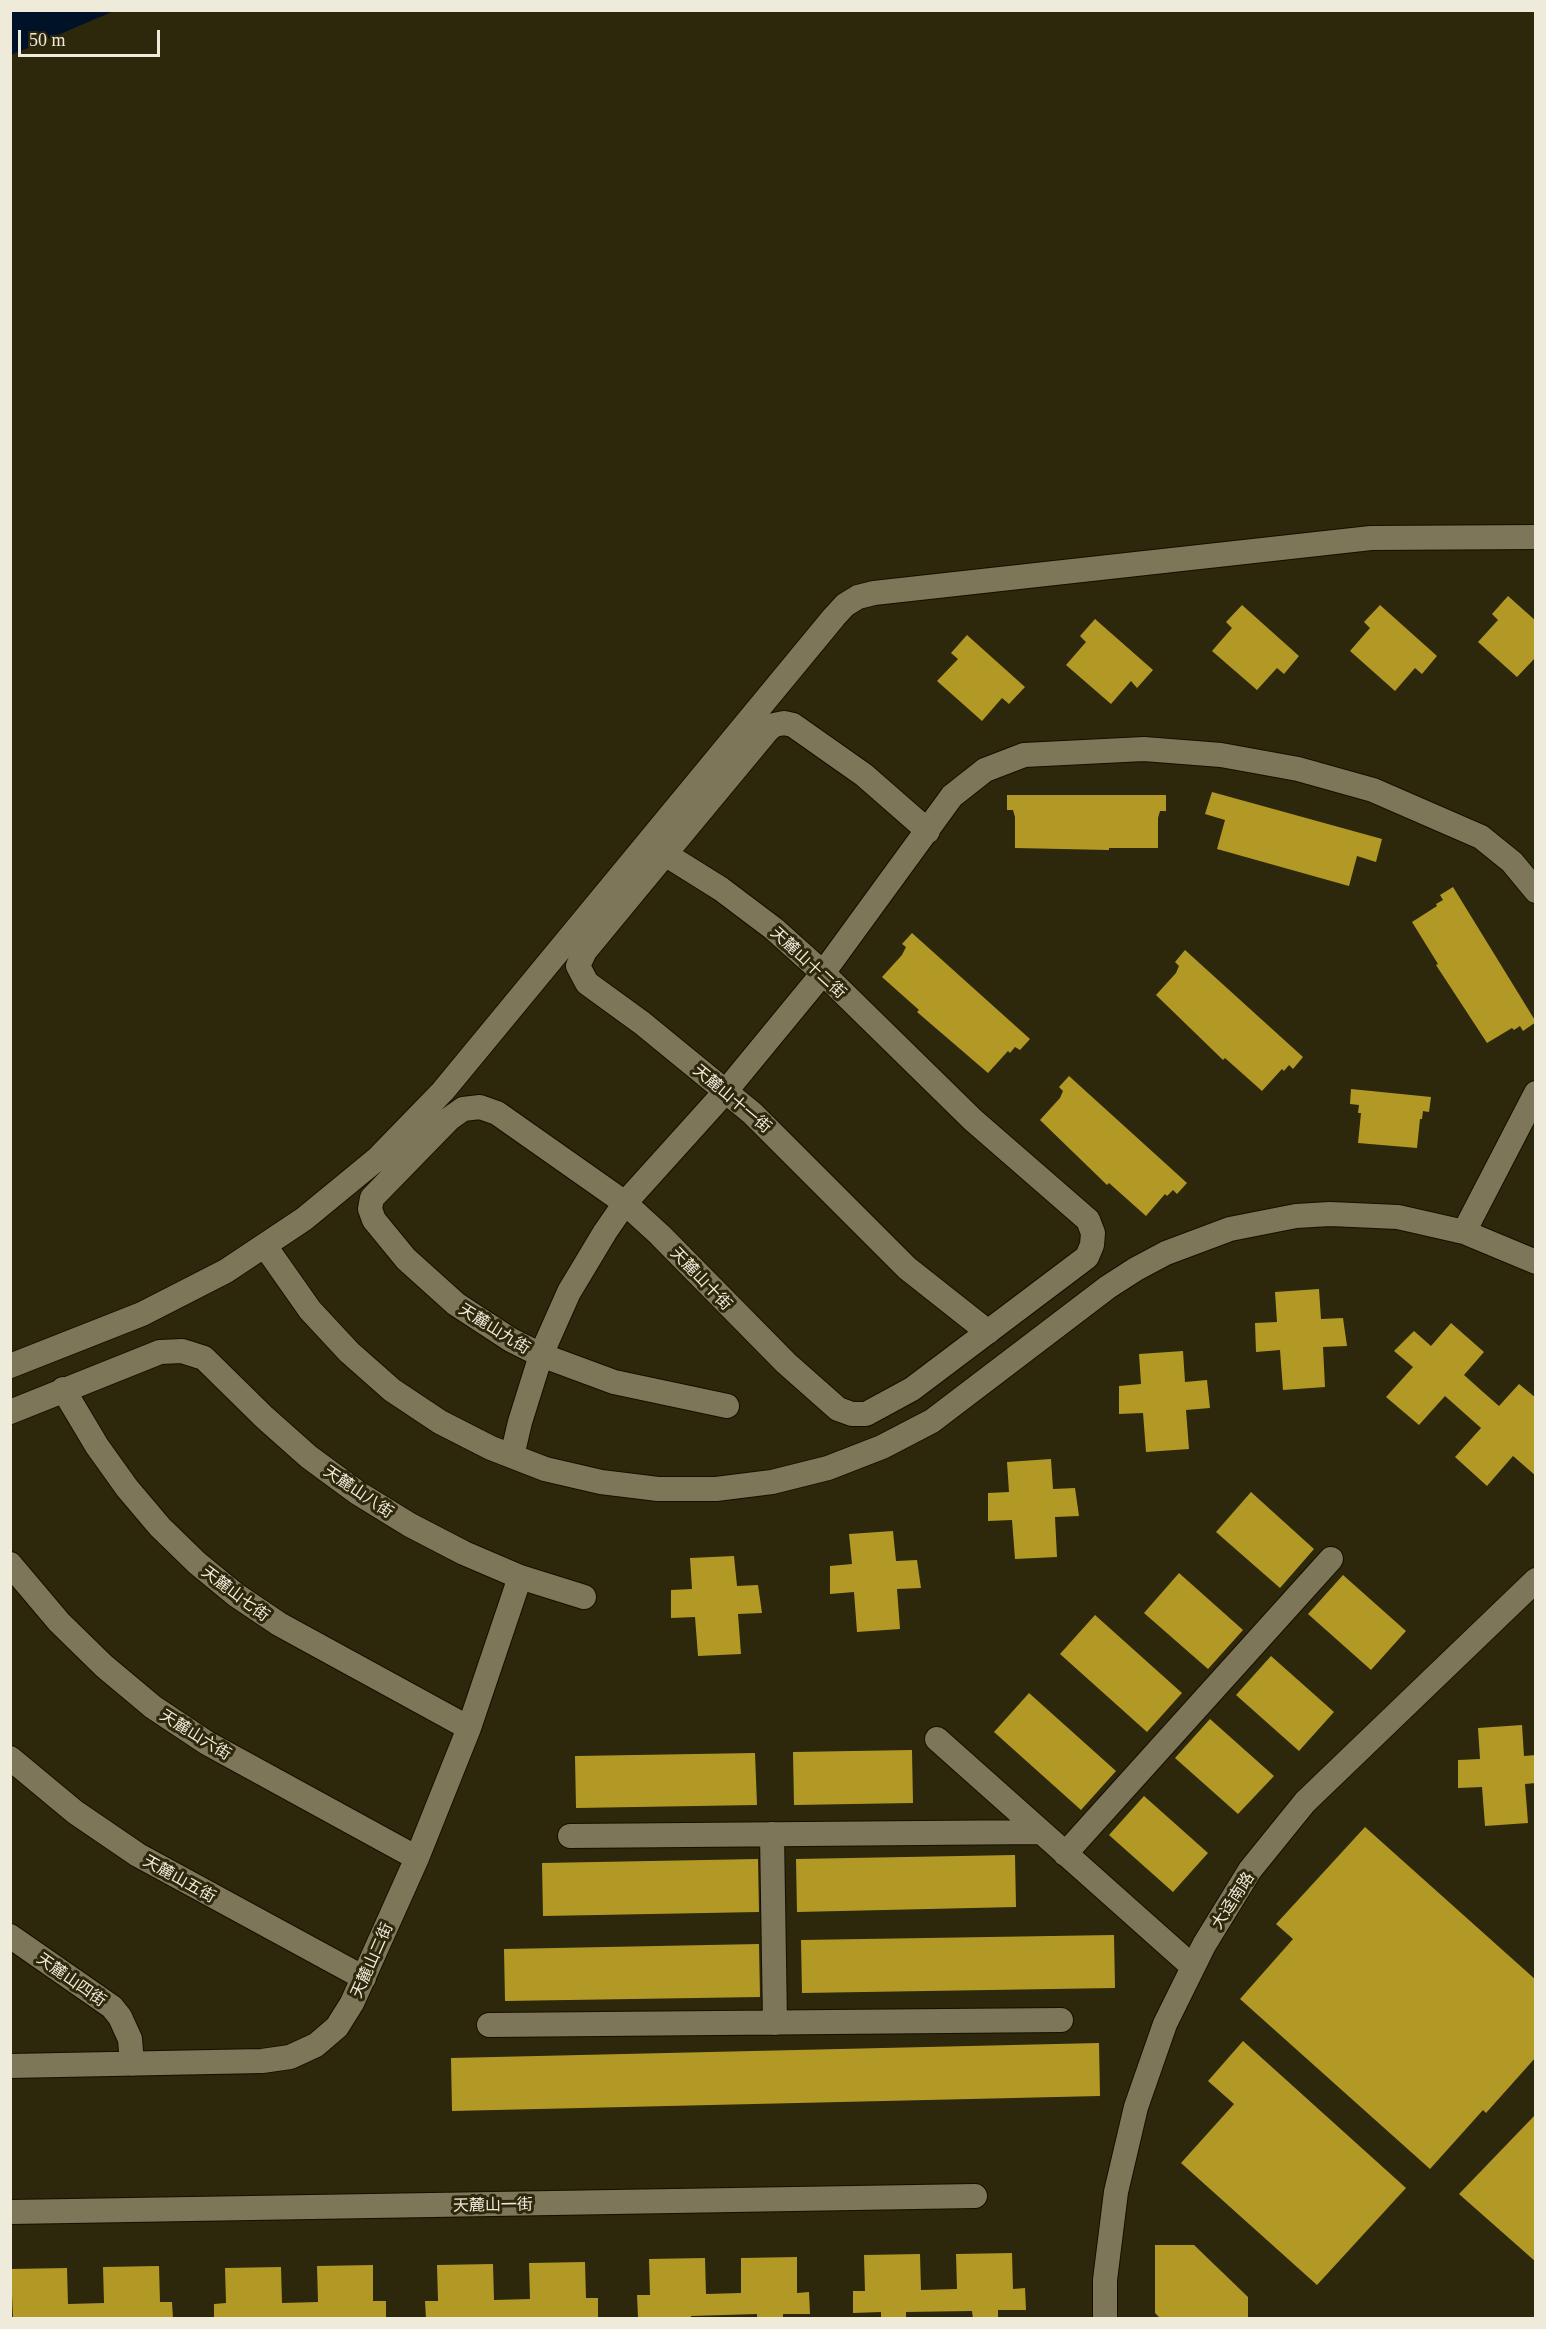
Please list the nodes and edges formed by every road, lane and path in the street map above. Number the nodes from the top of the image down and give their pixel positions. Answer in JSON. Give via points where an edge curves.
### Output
{"nodes":[{"id":1,"x":1536,"y":537,"type":"edge"},
{"id":2,"x":928,"y":831,"type":"junction"},
{"id":3,"x":664,"y":854,"type":"junction"},
{"id":4,"x":1536,"y":891,"type":"edge"},
{"id":5,"x":824,"y":973,"type":"junction"},
{"id":6,"x":726,"y":1091,"type":"junction"},
{"id":7,"x":1536,"y":1093,"type":"edge"},
{"id":8,"x":414,"y":1154,"type":"joint"},
{"id":9,"x":625,"y":1203,"type":"junction"},
{"id":10,"x":1464,"y":1232,"type":"junction"},
{"id":11,"x":265,"y":1246,"type":"junction"},
{"id":12,"x":1536,"y":1262,"type":"edge"},
{"id":13,"x":988,"y":1332,"type":"junction"},
{"id":14,"x":541,"y":1356,"type":"junction"},
{"id":15,"x":10,"y":1366,"type":"edge"},
{"id":16,"x":63,"y":1389,"type":"junction"},
{"id":17,"x":727,"y":1406,"type":"dead end"},
{"id":18,"x":10,"y":1412,"type":"edge"},
{"id":19,"x":512,"y":1456,"type":"junction"},
{"id":20,"x":1330,"y":1559,"type":"dead end"},
{"id":21,"x":10,"y":1564,"type":"edge"},
{"id":22,"x":520,"y":1577,"type":"junction"},
{"id":23,"x":1536,"y":1580,"type":"edge"},
{"id":24,"x":584,"y":1597,"type":"dead end"},
{"id":25,"x":469,"y":1728,"type":"junction"},
{"id":26,"x":937,"y":1739,"type":"dead end"},
{"id":27,"x":10,"y":1758,"type":"edge"},
{"id":28,"x":1040,"y":1832,"type":"junction"},
{"id":29,"x":772,"y":1834,"type":"junction"},
{"id":30,"x":570,"y":1836,"type":"dead end"},
{"id":31,"x":1065,"y":1854,"type":"junction"},
{"id":32,"x":417,"y":1858,"type":"junction"},
{"id":33,"x":10,"y":1936,"type":"edge"},
{"id":34,"x":1192,"y":1967,"type":"junction"},
{"id":35,"x":364,"y":1978,"type":"junction"},
{"id":36,"x":1061,"y":2020,"type":"dead end"},
{"id":37,"x":775,"y":2023,"type":"junction"},
{"id":38,"x":489,"y":2025,"type":"dead end"},
{"id":39,"x":132,"y":2064,"type":"junction"},
{"id":40,"x":10,"y":2066,"type":"edge"},
{"id":41,"x":975,"y":2196,"type":"dead end"},
{"id":42,"x":10,"y":2211,"type":"edge"},
{"id":43,"x":1105,"y":2319,"type":"edge"}],
"edges":[{"from":1,"to":11,"type":"street","via":[[1371,538],[858,597],[834,617],[443,1091],[341,1190]]},
{"from":2,"to":3,"type":"street","via":[[864,775],[794,725],[784,723],[767,731]]},
{"from":2,"to":4,"type":"street","via":[[952,796],[985,770],[1024,754],[1144,749],[1221,755],[1298,769],[1373,790],[1445,819],[1481,837]]},
{"from":2,"to":5,"type":"street"},
{"from":3,"to":5,"type":"street","name":"天麓山十二街","via":[[774,928]]},
{"from":3,"to":6,"type":"street","name":"天麓山十一街","via":[[585,951],[578,966],[587,983]]},
{"from":5,"to":6,"type":"street"},
{"from":5,"to":13,"type":"street","name":"天麓山十二街","via":[[930,1080],[1088,1220],[1092,1239],[1087,1257]]},
{"from":6,"to":9,"type":"street"},
{"from":6,"to":13,"type":"street","name":"天麓山十一街","via":[[777,1136],[907,1268]]},
{"from":7,"to":10,"type":"street"},
{"from":8,"to":9,"type":"street","name":"天麓山十街","via":[[463,1109],[480,1107],[530,1134]]},
{"from":8,"to":14,"type":"street","name":"天麓山九街","via":[[372,1198],[374,1220],[406,1259],[456,1304]]},
{"from":9,"to":13,"type":"street","name":"天麓山十街","via":[[786,1363],[838,1409],[852,1414],[866,1414],[912,1389]]},
{"from":9,"to":14,"type":"street","via":[[575,1281]]},
{"from":10,"to":12,"type":"street"},
{"from":10,"to":19,"type":"street","via":[[1398,1217],[1330,1214],[1263,1221],[1198,1240],[1108,1287],[932,1421],[882,1447],[828,1468],[772,1482],[716,1489],[658,1489],[601,1482]]},
{"from":11,"to":15,"type":"street","via":[[142,1314]]},
{"from":11,"to":19,"type":"street","via":[[310,1310],[392,1390],[440,1422]]},
{"from":14,"to":17,"type":"street","name":"天麓山九街","via":[[623,1384]]},
{"from":14,"to":19,"type":"street"},
{"from":16,"to":18,"type":"street"},
{"from":16,"to":22,"type":"street","name":"天麓山八街","via":[[160,1352],[182,1351],[204,1358],[309,1457],[358,1493],[410,1525]]},
{"from":16,"to":25,"type":"street","name":"天麓山七街","via":[[127,1488],[197,1563],[279,1624]]},
{"from":20,"to":31,"type":"street"},
{"from":21,"to":32,"type":"street","name":"天麓山六街","via":[[59,1622],[153,1707],[207,1743]]},
{"from":22,"to":24,"type":"street","name":"天麓山八街"},
{"from":22,"to":25,"type":"street","name":"天麓山二街"},
{"from":23,"to":34,"type":"street","name":"大迳南路","via":[[1305,1802],[1250,1870]]},
{"from":25,"to":32,"type":"street","name":"天麓山二街"},
{"from":26,"to":28,"type":"street"},
{"from":27,"to":35,"type":"street","name":"天麓山五街","via":[[75,1812],[138,1855]]},
{"from":28,"to":29,"type":"street"},
{"from":28,"to":31,"type":"street"},
{"from":29,"to":30,"type":"street"},
{"from":29,"to":37,"type":"street"},
{"from":31,"to":34,"type":"street"},
{"from":32,"to":35,"type":"street","name":"天麓山二街"},
{"from":33,"to":39,"type":"street","name":"天麓山四街","via":[[112,2007],[130,2039]]},
{"from":34,"to":43,"type":"street","name":"大迳南路","via":[[1165,2024],[1136,2107],[1116,2192],[1105,2280]]},
{"from":35,"to":39,"type":"street","name":"天麓山二街","via":[[337,2027],[316,2045],[290,2057]]},
{"from":36,"to":37,"type":"street"},
{"from":37,"to":38,"type":"street"},
{"from":39,"to":40,"type":"street","name":"天麓山二街"},
{"from":41,"to":42,"type":"street","name":"天麓山一街"}]}
